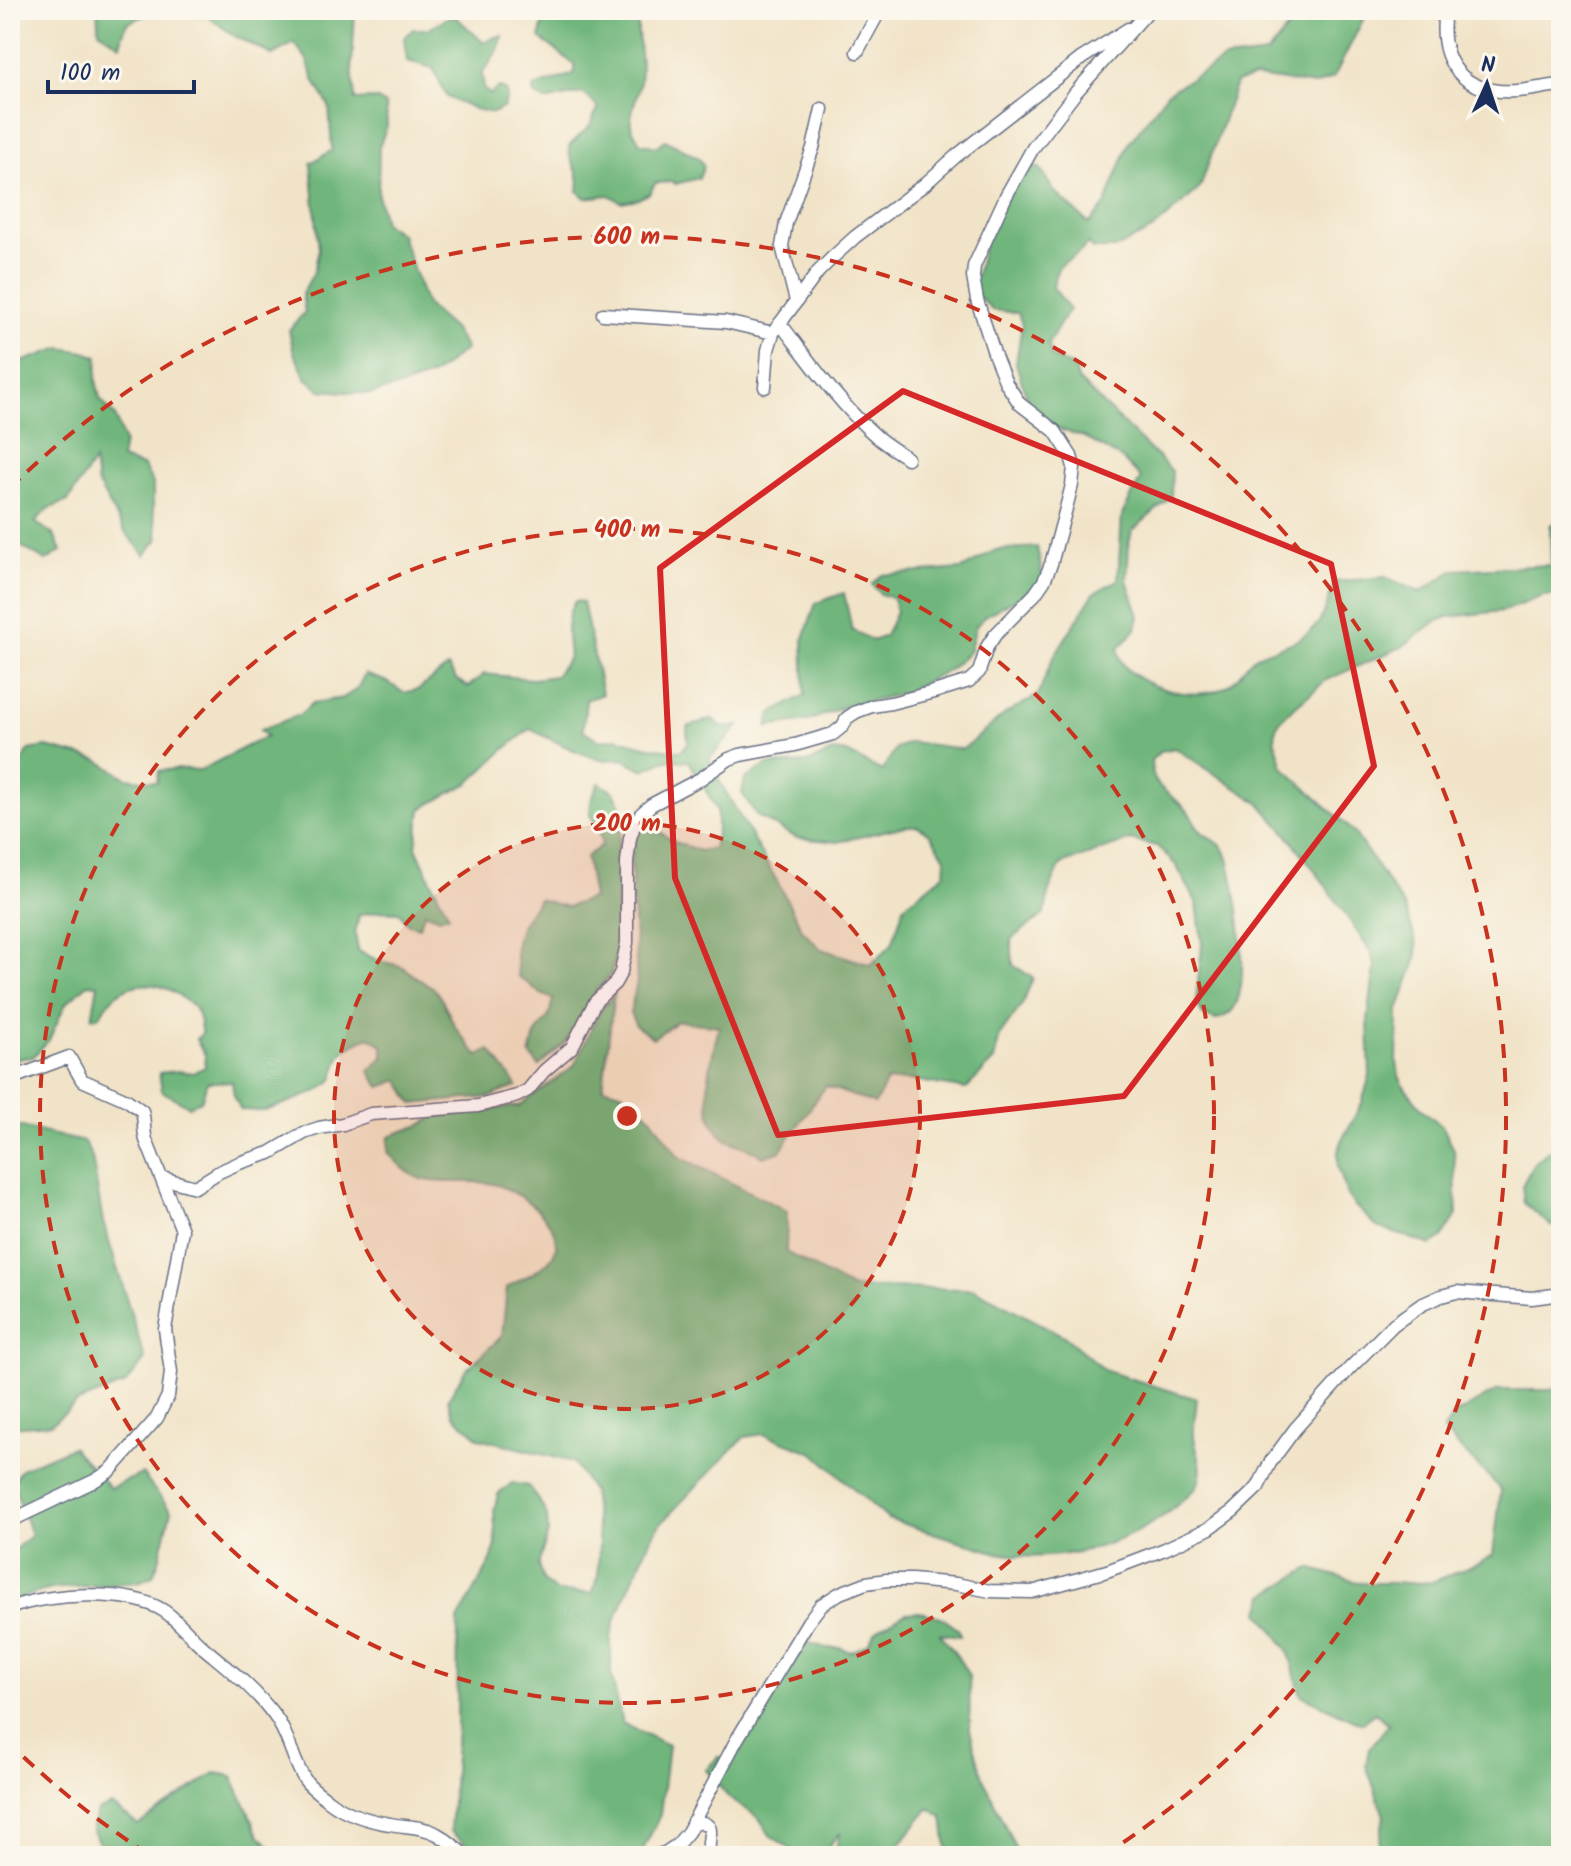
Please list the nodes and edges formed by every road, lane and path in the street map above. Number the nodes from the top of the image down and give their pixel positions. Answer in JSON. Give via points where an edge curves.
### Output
{"nodes":[{"id":1,"x":880,"y":10,"type":"edge"},
{"id":2,"x":1149,"y":10,"type":"edge"},
{"id":3,"x":1445,"y":10,"type":"edge"},
{"id":4,"x":1135,"y":25,"type":"junction"},
{"id":5,"x":857,"y":52,"type":"dead end"},
{"id":6,"x":1561,"y":85,"type":"edge"},
{"id":7,"x":822,"y":109,"type":"dead end"},
{"id":8,"x":796,"y":301,"type":"junction"},
{"id":9,"x":603,"y":314,"type":"dead end"},
{"id":10,"x":777,"y":328,"type":"junction"},
{"id":11,"x":765,"y":387,"type":"dead end"},
{"id":12,"x":907,"y":458,"type":"dead end"},
{"id":13,"x":10,"y":1079,"type":"edge"},
{"id":14,"x":162,"y":1178,"type":"junction"},
{"id":15,"x":1561,"y":1294,"type":"edge"},
{"id":16,"x":10,"y":1521,"type":"edge"},
{"id":17,"x":10,"y":1608,"type":"edge"},
{"id":18,"x":693,"y":1821,"type":"junction"},
{"id":19,"x":466,"y":1856,"type":"edge"},
{"id":20,"x":654,"y":1856,"type":"edge"},
{"id":21,"x":710,"y":1856,"type":"edge"}],
"edges":[{"from":1,"to":5,"type":"street"},
{"from":2,"to":4,"type":"street"},
{"from":3,"to":6,"type":"street","via":[[1447,52],[1455,72],[1467,81],[1499,91]]},
{"from":4,"to":8,"type":"street","via":[[1082,58],[855,237]]},
{"from":4,"to":14,"type":"street","via":[[1033,148],[974,266],[977,300],[1006,383],[1020,404],[1055,431],[1074,467],[1044,581],[995,635],[979,672],[969,681],[856,712],[833,734],[729,759],[641,814],[630,838],[627,943],[621,972],[595,1002],[572,1047],[528,1090],[478,1106],[371,1114],[319,1128],[195,1187]]},
{"from":7,"to":8,"type":"street","via":[[782,246]]},
{"from":8,"to":10,"type":"street"},
{"from":9,"to":10,"type":"street"},
{"from":10,"to":11,"type":"street","via":[[768,350]]},
{"from":10,"to":12,"type":"street","via":[[866,426]]},
{"from":13,"to":14,"type":"street","via":[[69,1057],[82,1080],[142,1111],[146,1140]]},
{"from":14,"to":16,"type":"street","via":[[182,1230],[165,1329],[171,1372],[168,1396],[157,1418],[110,1471]]},
{"from":15,"to":18,"type":"street","via":[[1532,1298],[1457,1292],[1421,1305],[1349,1369],[1295,1429],[1258,1487],[1233,1511],[1165,1549],[1032,1592],[887,1580],[840,1593],[808,1622]]},
{"from":17,"to":19,"type":"street","via":[[76,1594],[149,1603],[164,1611],[253,1690],[276,1717],[307,1783],[332,1804],[360,1817],[439,1834]]},
{"from":18,"to":20,"type":"street","via":[[677,1845]]},
{"from":18,"to":21,"type":"street","via":[[710,1826]]}]}
